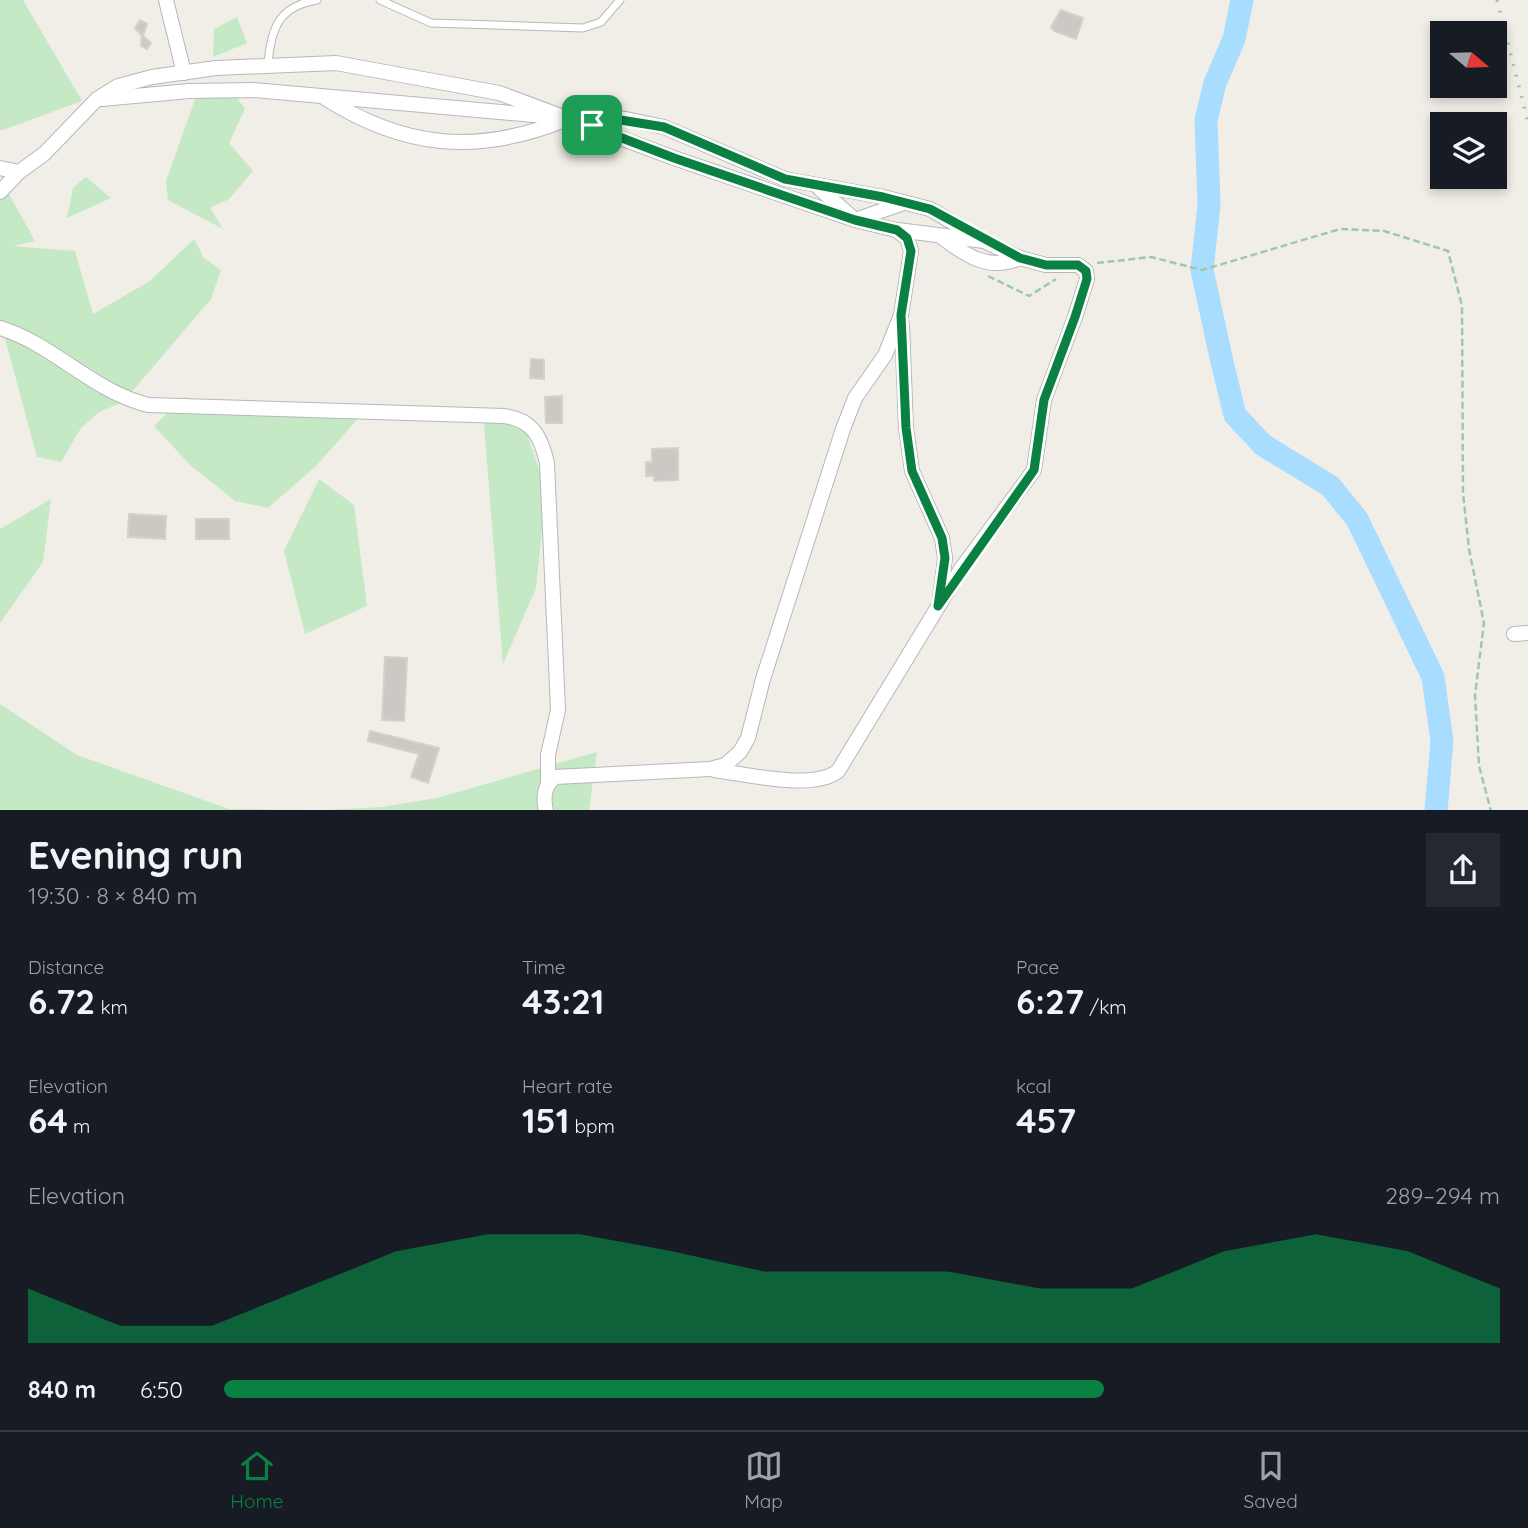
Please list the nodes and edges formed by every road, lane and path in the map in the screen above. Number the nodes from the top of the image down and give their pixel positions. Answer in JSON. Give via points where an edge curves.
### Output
{"nodes":[{"id":1,"x":166,"y":0,"type":"edge"},
{"id":2,"x":317,"y":0,"type":"edge"},
{"id":3,"x":380,"y":0,"type":"edge"},
{"id":4,"x":620,"y":0,"type":"edge"},
{"id":5,"x":268,"y":64,"type":"junction"},
{"id":6,"x":184,"y":73,"type":"junction"},
{"id":7,"x":324,"y":97,"type":"junction"},
{"id":8,"x":97,"y":99,"type":"junction"},
{"id":9,"x":570,"y":118,"type":"junction"},
{"id":10,"x":0,"y":168,"type":"edge"},
{"id":11,"x":19,"y":173,"type":"junction"},
{"id":12,"x":819,"y":188,"type":"junction"},
{"id":13,"x":0,"y":192,"type":"edge"},
{"id":14,"x":906,"y":203,"type":"junction"},
{"id":15,"x":855,"y":220,"type":"junction"},
{"id":16,"x":955,"y":222,"type":"junction"},
{"id":17,"x":897,"y":230,"type":"junction"},
{"id":18,"x":936,"y":233,"type":"junction"},
{"id":19,"x":984,"y":241,"type":"junction"},
{"id":20,"x":1020,"y":258,"type":"junction"},
{"id":21,"x":1078,"y":265,"type":"junction"},
{"id":22,"x":981,"y":272,"type":"dead end"},
{"id":23,"x":1058,"y":278,"type":"dead end"},
{"id":24,"x":901,"y":315,"type":"junction"},
{"id":25,"x":0,"y":328,"type":"edge"},
{"id":26,"x":938,"y":606,"type":"junction"},
{"id":27,"x":710,"y":769,"type":"junction"},
{"id":28,"x":548,"y":783,"type":"junction"},
{"id":29,"x":547,"y":810,"type":"edge"},
{"id":30,"x":1491,"y":810,"type":"edge"}],
"edges":[{"from":1,"to":6,"type":"street"},
{"from":2,"to":5,"type":"lane","via":[[297,3],[283,14],[270,38]]},
{"from":3,"to":4,"type":"lane","via":[[431,23],[583,28],[601,22]]},
{"from":5,"to":6,"type":"street"},
{"from":5,"to":9,"type":"street","via":[[336,63],[499,93]]},
{"from":6,"to":8,"type":"street","via":[[118,86]]},
{"from":7,"to":8,"type":"street","via":[[253,90]]},
{"from":7,"to":9,"type":"street"},
{"from":7,"to":9,"type":"street","via":[[357,118],[402,133],[470,144],[507,139]]},
{"from":8,"to":11,"type":"street"},
{"from":9,"to":12,"type":"street","via":[[626,119],[664,127],[785,179]]},
{"from":9,"to":15,"type":"street"},
{"from":10,"to":11,"type":"street"},
{"from":11,"to":13,"type":"street"},
{"from":12,"to":14,"type":"street"},
{"from":12,"to":15,"type":"street"},
{"from":14,"to":15,"type":"street"},
{"from":14,"to":16,"type":"street"},
{"from":15,"to":17,"type":"street"},
{"from":16,"to":17,"type":"street"},
{"from":16,"to":19,"type":"street"},
{"from":17,"to":18,"type":"street"},
{"from":17,"to":24,"type":"street","via":[[907,238],[911,251]]},
{"from":18,"to":19,"type":"street"},
{"from":18,"to":20,"type":"street","via":[[988,264]]},
{"from":19,"to":20,"type":"street"},
{"from":20,"to":21,"type":"street","via":[[1046,265]]},
{"from":21,"to":26,"type":"street","via":[[1087,279],[1044,400],[1034,470]]},
{"from":21,"to":30,"type":"path","via":[[1151,257],[1202,270],[1340,229],[1384,231],[1448,251],[1462,306],[1463,494],[1484,622],[1475,695],[1479,766]]},
{"from":22,"to":23,"type":"path","via":[[1029,296]]},
{"from":24,"to":26,"type":"street","via":[[912,471],[942,538],[945,558]]},
{"from":24,"to":27,"type":"street","via":[[886,355],[855,398],[843,429],[748,738],[725,765]]},
{"from":25,"to":28,"type":"street","via":[[29,338],[106,390],[148,405],[504,416],[528,424],[537,432],[547,463],[558,710],[548,755]]},
{"from":26,"to":27,"type":"street","via":[[845,761],[830,777],[811,781]]},
{"from":27,"to":28,"type":"street","via":[[567,774]]},
{"from":28,"to":29,"type":"street","via":[[544,793]]}]}
